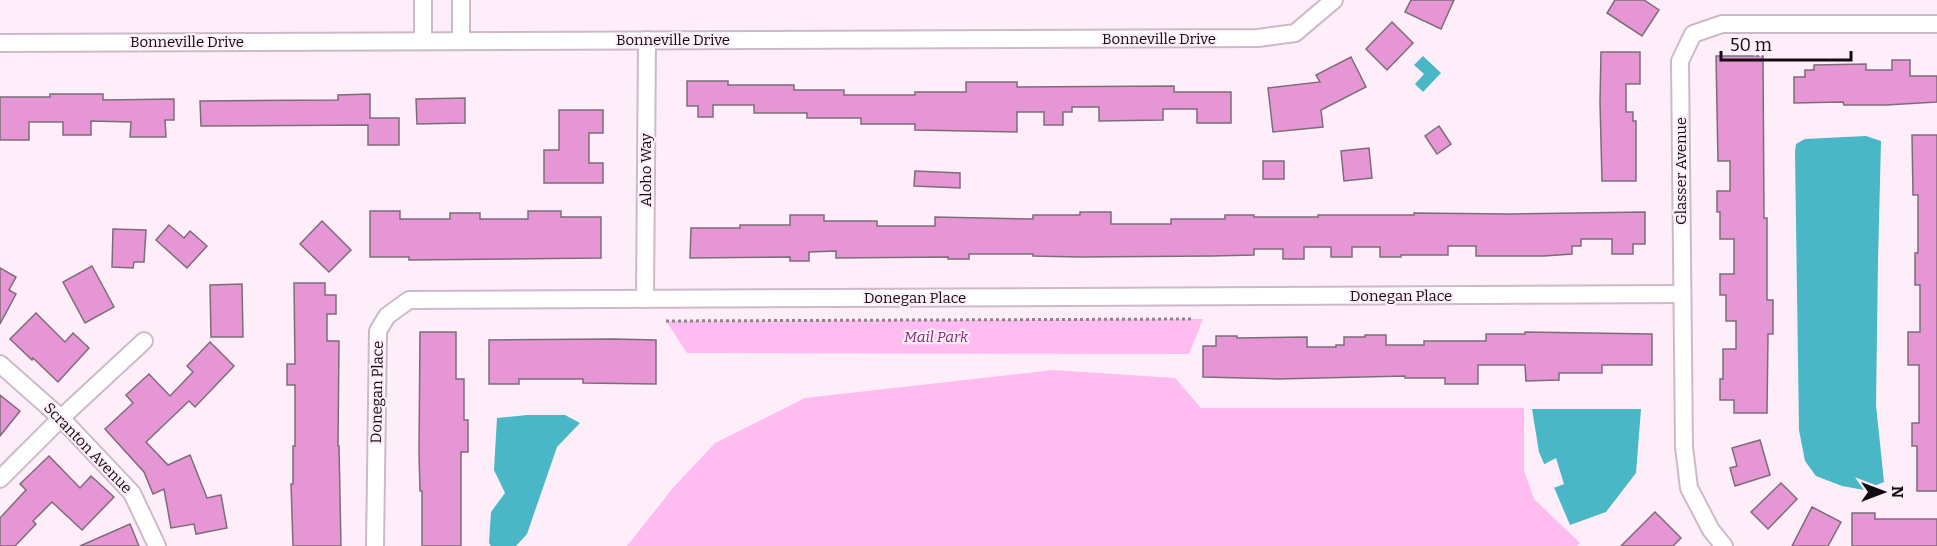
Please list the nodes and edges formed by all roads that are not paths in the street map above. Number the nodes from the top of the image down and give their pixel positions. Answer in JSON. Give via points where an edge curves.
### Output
{"nodes":[{"id":1,"x":423,"y":0,"type":"edge"},
{"id":2,"x":461,"y":0,"type":"edge"},
{"id":3,"x":1334,"y":0,"type":"edge"},
{"id":4,"x":1937,"y":24,"type":"edge"},
{"id":5,"x":647,"y":40,"type":"junction"},
{"id":6,"x":423,"y":41,"type":"junction"},
{"id":7,"x":461,"y":41,"type":"junction"},
{"id":8,"x":0,"y":43,"type":"edge"},
{"id":9,"x":1681,"y":294,"type":"junction"},
{"id":10,"x":645,"y":299,"type":"junction"},
{"id":11,"x":144,"y":341,"type":"dead end"},
{"id":12,"x":0,"y":364,"type":"edge"},
{"id":13,"x":61,"y":418,"type":"junction"},
{"id":14,"x":0,"y":479,"type":"edge"},
{"id":15,"x":157,"y":546,"type":"edge"},
{"id":16,"x":375,"y":546,"type":"edge"},
{"id":17,"x":1724,"y":546,"type":"edge"}],
"edges":[{"from":1,"to":6,"type":"street"},
{"from":2,"to":7,"type":"street"},
{"from":3,"to":5,"type":"street","name":"Bonneville Drive","via":[[1295,33],[1258,38]]},
{"from":4,"to":9,"type":"street","name":"Glasser Avenue","via":[[1722,24],[1693,34],[1680,61]]},
{"from":5,"to":7,"type":"street","name":"Bonneville Drive"},
{"from":5,"to":10,"type":"street","name":"Aloho Way"},
{"from":6,"to":7,"type":"street","name":"Bonneville Drive"},
{"from":6,"to":8,"type":"street","name":"Bonneville Drive"},
{"from":9,"to":10,"type":"street","name":"Donegan Place"},
{"from":9,"to":17,"type":"street","name":"Glasser Avenue","via":[[1683,447],[1689,488]]},
{"from":10,"to":16,"type":"street","name":"Donegan Place","via":[[409,300],[387,316],[378,331]]},
{"from":11,"to":13,"type":"street"},
{"from":12,"to":13,"type":"street","name":"Scranton Avenue"},
{"from":13,"to":14,"type":"street"},
{"from":13,"to":15,"type":"street","name":"Scranton Avenue","via":[[132,493]]}]}
